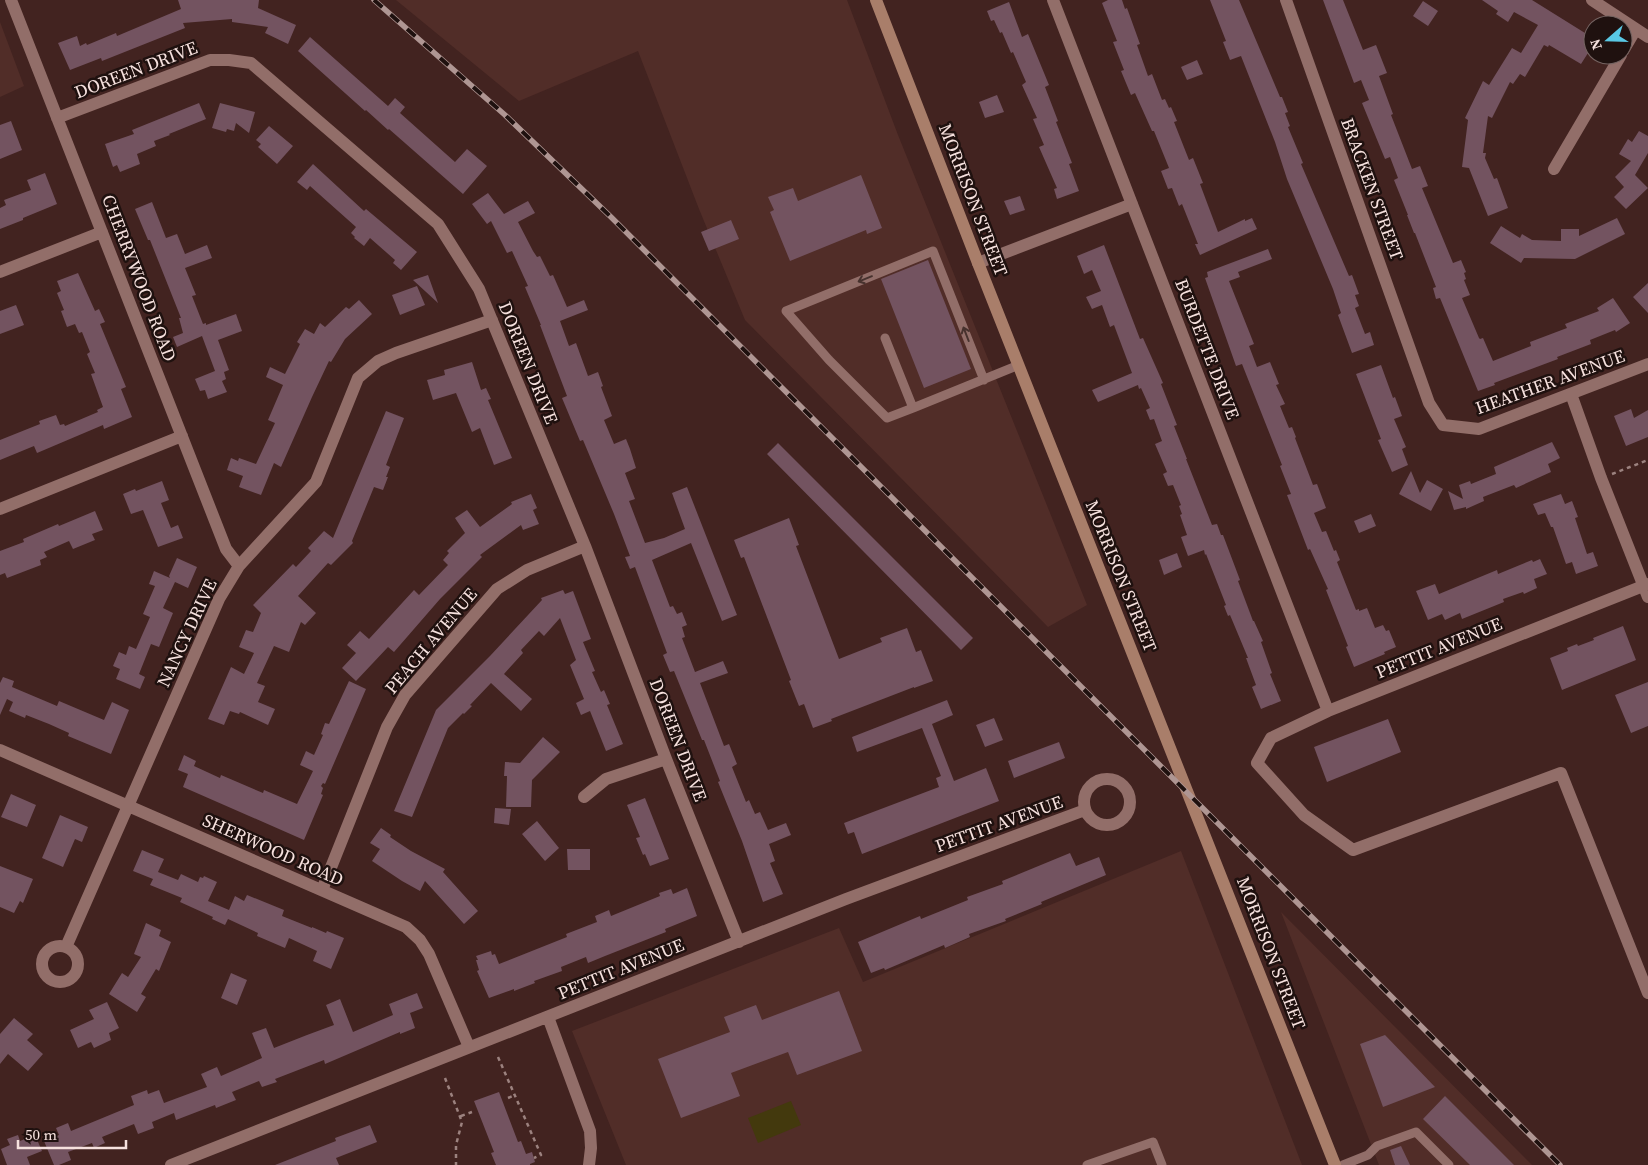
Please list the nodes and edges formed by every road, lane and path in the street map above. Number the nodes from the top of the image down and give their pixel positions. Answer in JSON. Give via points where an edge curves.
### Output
{"nodes":[{"id":1,"x":11,"y":0,"type":"edge"},
{"id":2,"x":876,"y":0,"type":"edge"},
{"id":3,"x":1053,"y":0,"type":"edge"},
{"id":4,"x":1286,"y":0,"type":"edge"},
{"id":5,"x":1592,"y":0,"type":"edge"},
{"id":6,"x":1636,"y":29,"type":"junction"},
{"id":7,"x":1633,"y":34,"type":"edge"},
{"id":8,"x":1648,"y":37,"type":"edge"},
{"id":9,"x":1615,"y":65,"type":"edge"},
{"id":10,"x":57,"y":118,"type":"junction"},
{"id":11,"x":1554,"y":169,"type":"dead end"},
{"id":12,"x":1132,"y":204,"type":"junction"},
{"id":13,"x":102,"y":232,"type":"junction"},
{"id":14,"x":978,"y":263,"type":"junction"},
{"id":15,"x":0,"y":272,"type":"edge"},
{"id":16,"x":492,"y":320,"type":"junction"},
{"id":17,"x":885,"y":338,"type":"dead end"},
{"id":18,"x":1648,"y":364,"type":"edge"},
{"id":19,"x":1019,"y":365,"type":"junction"},
{"id":20,"x":984,"y":380,"type":"junction"},
{"id":21,"x":1424,"y":390,"type":"joint"},
{"id":22,"x":1571,"y":394,"type":"junction"},
{"id":23,"x":913,"y":408,"type":"junction"},
{"id":24,"x":182,"y":436,"type":"junction"},
{"id":25,"x":1648,"y":460,"type":"edge"},
{"id":26,"x":1601,"y":478,"type":"junction"},
{"id":27,"x":0,"y":509,"type":"edge"},
{"id":28,"x":585,"y":546,"type":"junction"},
{"id":29,"x":239,"y":566,"type":"junction"},
{"id":30,"x":1647,"y":589,"type":"edge"},
{"id":31,"x":1328,"y":711,"type":"junction"},
{"id":32,"x":0,"y":750,"type":"edge"},
{"id":33,"x":666,"y":758,"type":"junction"},
{"id":34,"x":584,"y":797,"type":"dead end"},
{"id":35,"x":129,"y":806,"type":"junction"},
{"id":36,"x":1086,"y":810,"type":"dead end"},
{"id":37,"x":322,"y":890,"type":"junction"},
{"id":38,"x":739,"y":942,"type":"junction"},
{"id":39,"x":66,"y":947,"type":"dead end"},
{"id":40,"x":1648,"y":993,"type":"edge"},
{"id":41,"x":548,"y":1017,"type":"junction"},
{"id":42,"x":469,"y":1047,"type":"junction"},
{"id":43,"x":498,"y":1057,"type":"dead end"},
{"id":44,"x":445,"y":1078,"type":"dead end"},
{"id":45,"x":515,"y":1095,"type":"junction"},
{"id":46,"x":508,"y":1098,"type":"dead end"},
{"id":47,"x":472,"y":1112,"type":"dead end"},
{"id":48,"x":461,"y":1116,"type":"junction"},
{"id":49,"x":534,"y":1158,"type":"dead end"},
{"id":50,"x":171,"y":1165,"type":"edge"},
{"id":51,"x":456,"y":1165,"type":"edge"},
{"id":52,"x":589,"y":1165,"type":"edge"},
{"id":53,"x":1088,"y":1165,"type":"edge"},
{"id":54,"x":1162,"y":1165,"type":"edge"},
{"id":55,"x":1335,"y":1165,"type":"edge"},
{"id":56,"x":1343,"y":1165,"type":"edge"},
{"id":57,"x":1449,"y":1165,"type":"edge"}],
"edges":[{"from":1,"to":10,"type":"street","name":"CHERRYWOOD ROAD"},
{"from":2,"to":14,"type":"street","name":"MORRISON STREET"},
{"from":3,"to":12,"type":"street","name":"BURDETTE DRIVE"},
{"from":4,"to":21,"type":"street","name":"BRACKEN STREET"},
{"from":5,"to":6,"type":"street"},
{"from":6,"to":7,"type":"street"},
{"from":6,"to":8,"type":"street"},
{"from":9,"to":11,"type":"street"},
{"from":10,"to":13,"type":"street","name":"CHERRYWOOD ROAD"},
{"from":10,"to":16,"type":"street","name":"DOREEN DRIVE","via":[[210,60],[251,63],[438,224],[479,289]]},
{"from":12,"to":14,"type":"street"},
{"from":12,"to":31,"type":"street","name":"BURDETTE DRIVE"},
{"from":13,"to":15,"type":"street"},
{"from":13,"to":24,"type":"street","name":"CHERRYWOOD ROAD"},
{"from":14,"to":19,"type":"street","name":"MORRISON STREET"},
{"from":16,"to":28,"type":"street","name":"DOREEN DRIVE"},
{"from":16,"to":29,"type":"street","name":"NANCY DRIVE","via":[[396,353],[378,361],[358,378],[316,482]]},
{"from":17,"to":23,"type":"lane"},
{"from":18,"to":22,"type":"street","name":"HEATHER AVENUE"},
{"from":19,"to":20,"type":"lane"},
{"from":19,"to":55,"type":"street","name":"MORRISON STREET"},
{"from":20,"to":23,"type":"lane"},
{"from":20,"to":23,"type":"lane","one_way":true,"via":[[933,251],[786,310],[829,360],[887,418]]},
{"from":21,"to":22,"type":"street","name":"HEATHER AVENUE","via":[[1443,425],[1479,429]]},
{"from":22,"to":26,"type":"street"},
{"from":24,"to":27,"type":"street"},
{"from":24,"to":29,"type":"street","name":"CHERRYWOOD ROAD","via":[[226,549]]},
{"from":25,"to":26,"type":"path"},
{"from":26,"to":30,"type":"street"},
{"from":28,"to":33,"type":"street","name":"DOREEN DRIVE"},
{"from":28,"to":37,"type":"street","name":"PEACH AVENUE","via":[[527,570],[497,589],[405,695],[387,727]]},
{"from":29,"to":35,"type":"street","name":"NANCY DRIVE","via":[[219,599]]},
{"from":30,"to":31,"type":"street","name":"PETTIT AVENUE"},
{"from":31,"to":40,"type":"street","name":"PETTIT AVENUE","via":[[1271,738],[1257,764],[1304,815],[1353,850],[1561,773]]},
{"from":32,"to":35,"type":"street","name":"SHERWOOD ROAD"},
{"from":33,"to":34,"type":"street","via":[[606,779]]},
{"from":33,"to":38,"type":"street","name":"DOREEN DRIVE"},
{"from":35,"to":37,"type":"street","name":"SHERWOOD ROAD"},
{"from":35,"to":39,"type":"street","name":"NANCY DRIVE"},
{"from":36,"to":38,"type":"street","name":"PETTIT AVENUE"},
{"from":37,"to":42,"type":"street","name":"SHERWOOD ROAD","via":[[406,927],[420,940]]},
{"from":38,"to":41,"type":"street","name":"PETTIT AVENUE"},
{"from":41,"to":42,"type":"street","name":"PETTIT AVENUE"},
{"from":41,"to":52,"type":"street","via":[[590,1131]]},
{"from":42,"to":50,"type":"street","name":"PETTIT AVENUE"},
{"from":43,"to":45,"type":"path"},
{"from":44,"to":48,"type":"path"},
{"from":45,"to":46,"type":"path"},
{"from":45,"to":49,"type":"path","via":[[541,1155]]},
{"from":47,"to":48,"type":"path"},
{"from":48,"to":51,"type":"path"},
{"from":53,"to":54,"type":"lane","via":[[1153,1142]]},
{"from":56,"to":57,"type":"lane","via":[[1368,1155],[1377,1146],[1416,1132]]}]}
